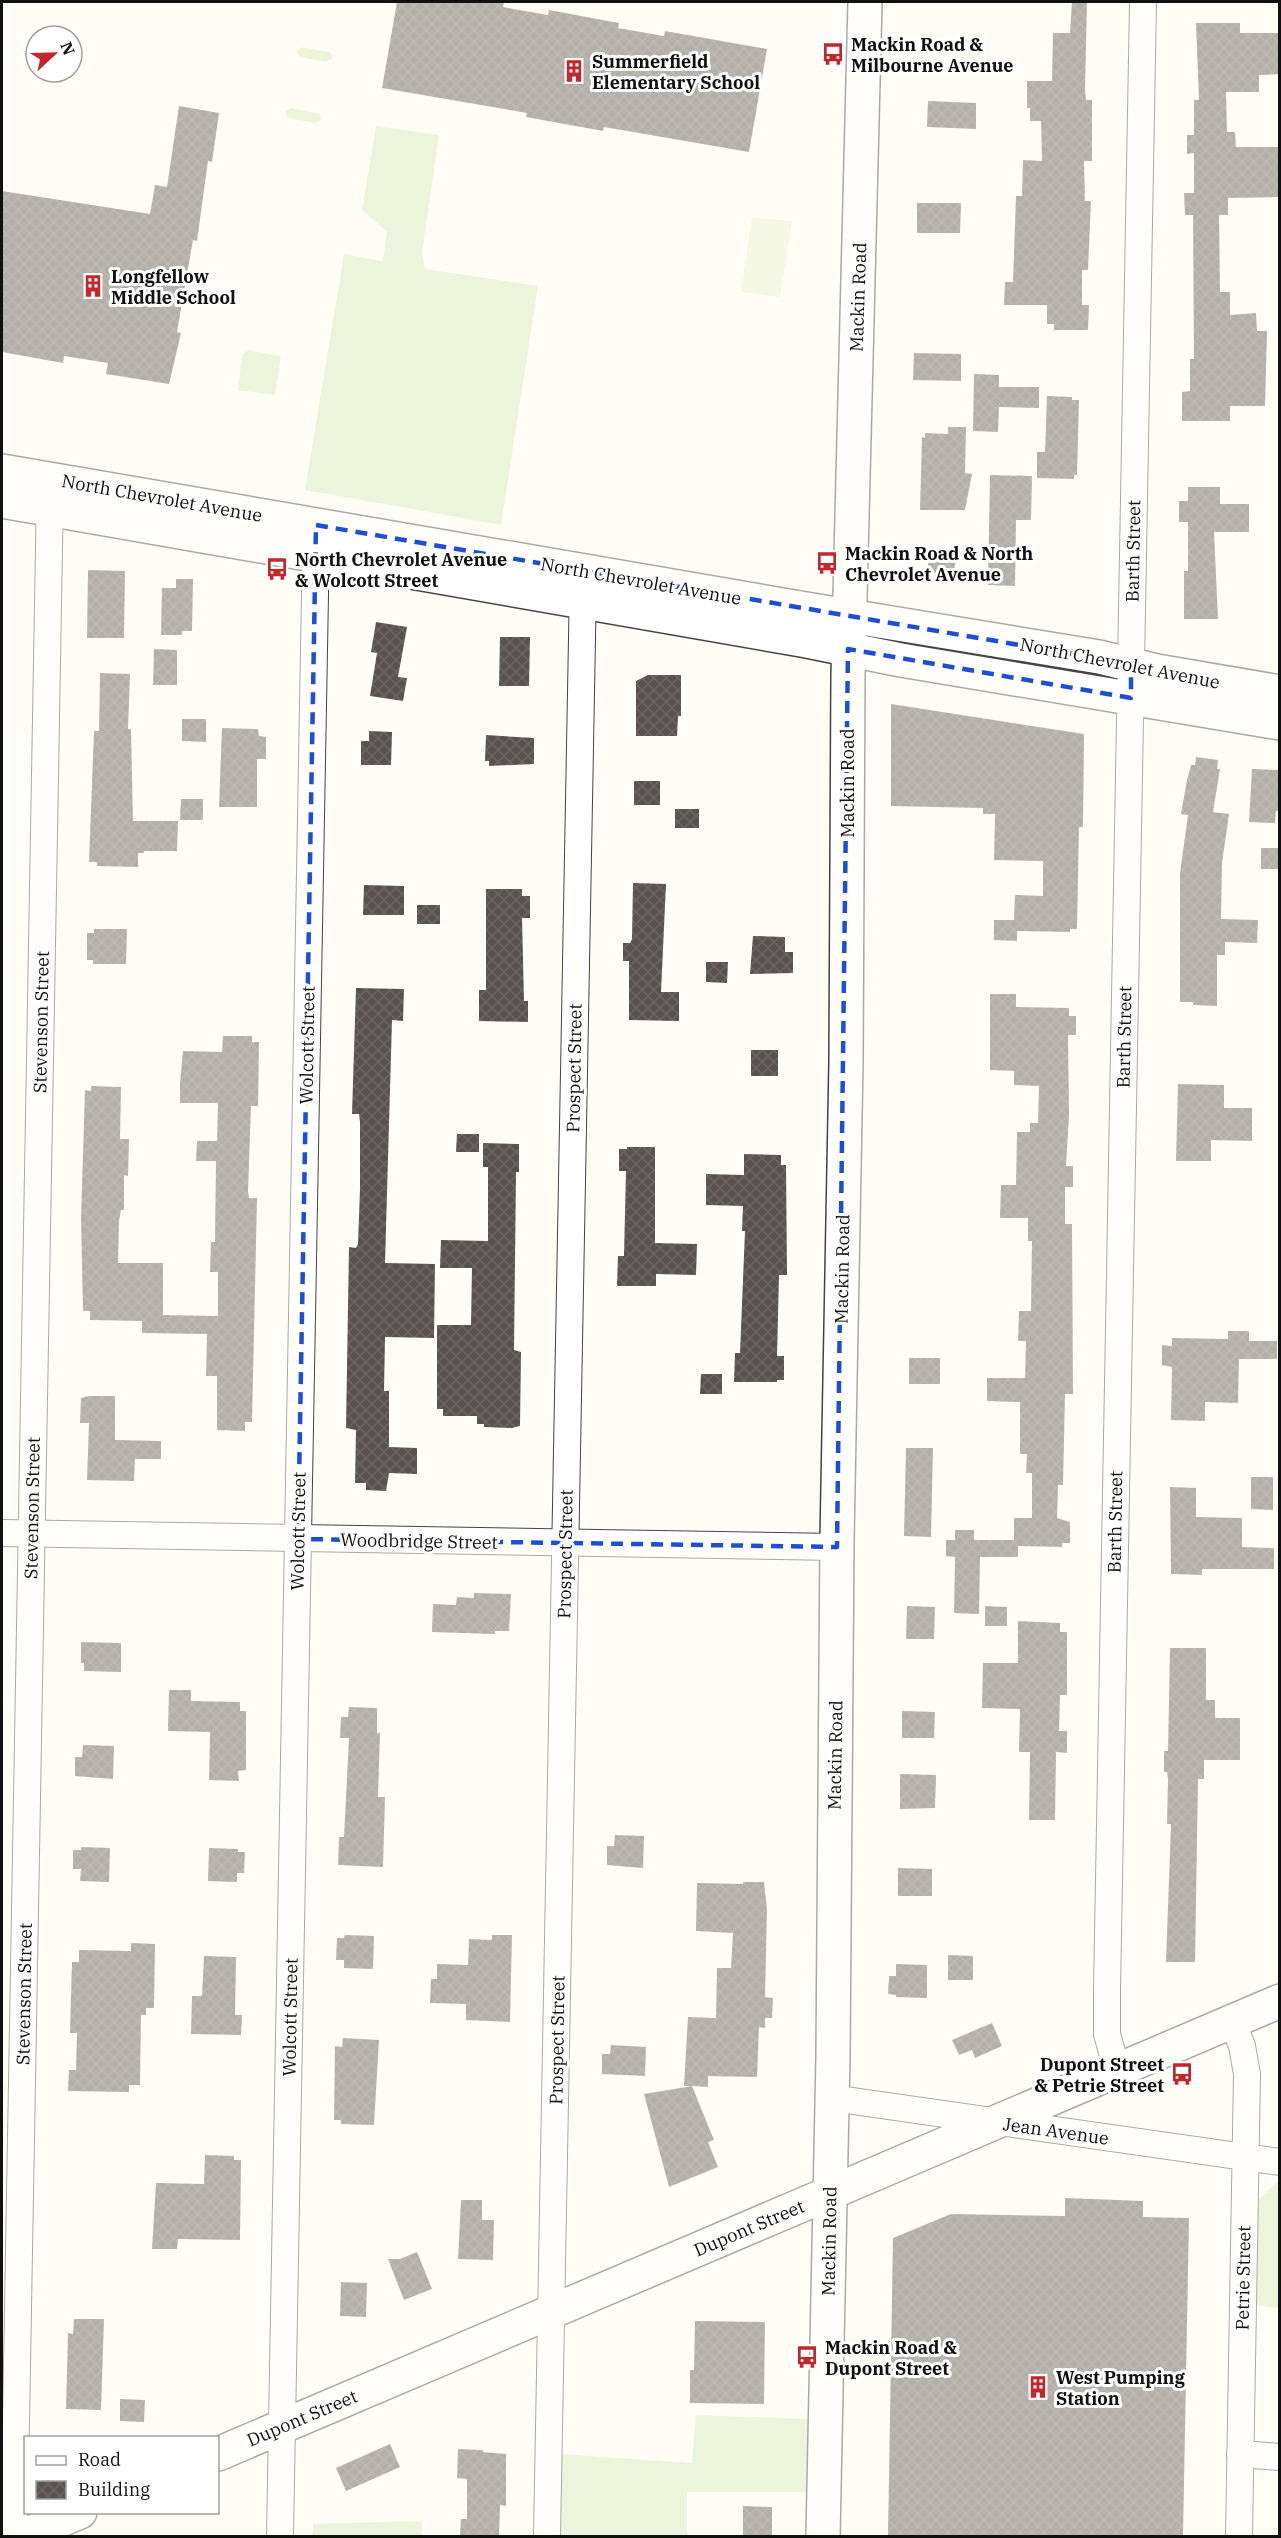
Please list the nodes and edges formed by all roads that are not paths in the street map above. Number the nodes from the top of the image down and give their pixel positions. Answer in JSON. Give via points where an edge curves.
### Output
{"nodes":[{"id":1,"x":865,"y":2,"type":"edge"},
{"id":2,"x":1143,"y":2,"type":"edge"},
{"id":3,"x":2,"y":471,"type":"edge"},
{"id":4,"x":50,"y":495,"type":"junction"},
{"id":5,"x":2,"y":501,"type":"edge"},
{"id":6,"x":316,"y":541,"type":"junction"},
{"id":7,"x":583,"y":586,"type":"junction"},
{"id":8,"x":849,"y":616,"type":"junction"},
{"id":9,"x":848,"y":649,"type":"junction"},
{"id":10,"x":1131,"y":664,"type":"junction"},
{"id":11,"x":1280,"y":692,"type":"edge"},
{"id":12,"x":1131,"y":698,"type":"junction"},
{"id":13,"x":1280,"y":723,"type":"edge"},
{"id":14,"x":2,"y":1533,"type":"edge"},
{"id":15,"x":32,"y":1533,"type":"junction"},
{"id":16,"x":298,"y":1539,"type":"junction"},
{"id":17,"x":565,"y":1542,"type":"junction"},
{"id":18,"x":837,"y":1547,"type":"junction"},
{"id":19,"x":1280,"y":2001,"type":"edge"},
{"id":20,"x":1232,"y":2021,"type":"junction"},
{"id":21,"x":1117,"y":2070,"type":"junction"},
{"id":22,"x":832,"y":2098,"type":"junction"},
{"id":23,"x":996,"y":2123,"type":"junction"},
{"id":24,"x":1245,"y":2157,"type":"junction"},
{"id":25,"x":1280,"y":2162,"type":"edge"},
{"id":26,"x":830,"y":2194,"type":"junction"},
{"id":27,"x":552,"y":2313,"type":"junction"},
{"id":28,"x":282,"y":2427,"type":"junction"},
{"id":29,"x":219,"y":2454,"type":"edge"},
{"id":30,"x":1240,"y":2454,"type":"junction"},
{"id":31,"x":1280,"y":2457,"type":"edge"},
{"id":32,"x":75,"y":2514,"type":"edge"},
{"id":33,"x":14,"y":2536,"type":"edge"},
{"id":34,"x":23,"y":2536,"type":"edge"},
{"id":35,"x":280,"y":2536,"type":"edge"},
{"id":36,"x":547,"y":2536,"type":"edge"},
{"id":37,"x":823,"y":2536,"type":"edge"},
{"id":38,"x":1239,"y":2536,"type":"edge"}],
"edges":[{"from":1,"to":8,"type":"street","name":"Mackin Road"},
{"from":2,"to":10,"type":"street","name":"Barth Street"},
{"from":3,"to":4,"type":"street","name":"North Chevrolet Avenue"},
{"from":4,"to":5,"type":"street","name":"North Chevrolet Avenue"},
{"from":4,"to":6,"type":"street","name":"North Chevrolet Avenue"},
{"from":4,"to":15,"type":"street","name":"Stevenson Street"},
{"from":6,"to":7,"type":"street","name":"North Chevrolet Avenue"},
{"from":6,"to":16,"type":"street","name":"Wolcott Street"},
{"from":7,"to":8,"type":"street","name":"North Chevrolet Avenue"},
{"from":7,"to":9,"type":"street","name":"North Chevrolet Avenue"},
{"from":7,"to":17,"type":"street","name":"Prospect Street"},
{"from":8,"to":9,"type":"street","name":"Mackin Road"},
{"from":8,"to":10,"type":"street","name":"North Chevrolet Avenue"},
{"from":9,"to":12,"type":"street","name":"North Chevrolet Avenue"},
{"from":9,"to":18,"type":"street","name":"Mackin Road","via":[[846,1062]]},
{"from":10,"to":11,"type":"street","name":"North Chevrolet Avenue"},
{"from":10,"to":12,"type":"street","name":"Barth Street"},
{"from":12,"to":13,"type":"street","name":"North Chevrolet Avenue"},
{"from":12,"to":21,"type":"street","name":"Barth Street","via":[[1107,1990],[1107,2034]]},
{"from":14,"to":15,"type":"street","name":"Woodbridge Street"},
{"from":15,"to":16,"type":"street","name":"Woodbridge Street"},
{"from":15,"to":33,"type":"street","name":"Stevenson Street"},
{"from":16,"to":17,"type":"street","name":"Woodbridge Street"},
{"from":16,"to":28,"type":"street","name":"Wolcott Street"},
{"from":17,"to":18,"type":"street","name":"Woodbridge Street"},
{"from":17,"to":27,"type":"street","name":"Prospect Street"},
{"from":18,"to":22,"type":"street","name":"Mackin Road"},
{"from":19,"to":20,"type":"street","name":"Dupont Street"},
{"from":20,"to":21,"type":"street","name":"Dupont Street"},
{"from":20,"to":24,"type":"street","name":"Petrie Street","via":[[1246,2067]]},
{"from":21,"to":23,"type":"street","name":"Dupont Street"},
{"from":22,"to":23,"type":"street","name":"Jean Avenue"},
{"from":22,"to":26,"type":"street","name":"Mackin Road"},
{"from":23,"to":24,"type":"street","name":"Jean Avenue"},
{"from":23,"to":26,"type":"street","name":"Dupont Street"},
{"from":24,"to":25,"type":"street","name":"Jean Avenue"},
{"from":24,"to":30,"type":"street","name":"Petrie Street"},
{"from":26,"to":27,"type":"street","name":"Dupont Street"},
{"from":26,"to":37,"type":"street","name":"Mackin Road"},
{"from":27,"to":28,"type":"street","name":"Dupont Street"},
{"from":27,"to":36,"type":"street","name":"Prospect Street"},
{"from":28,"to":29,"type":"street","name":"Dupont Street"},
{"from":28,"to":35,"type":"street","name":"Wolcott Street"},
{"from":30,"to":31,"type":"street"},
{"from":30,"to":38,"type":"street","name":"Petrie Street"},
{"from":32,"to":34,"type":"street"}]}
